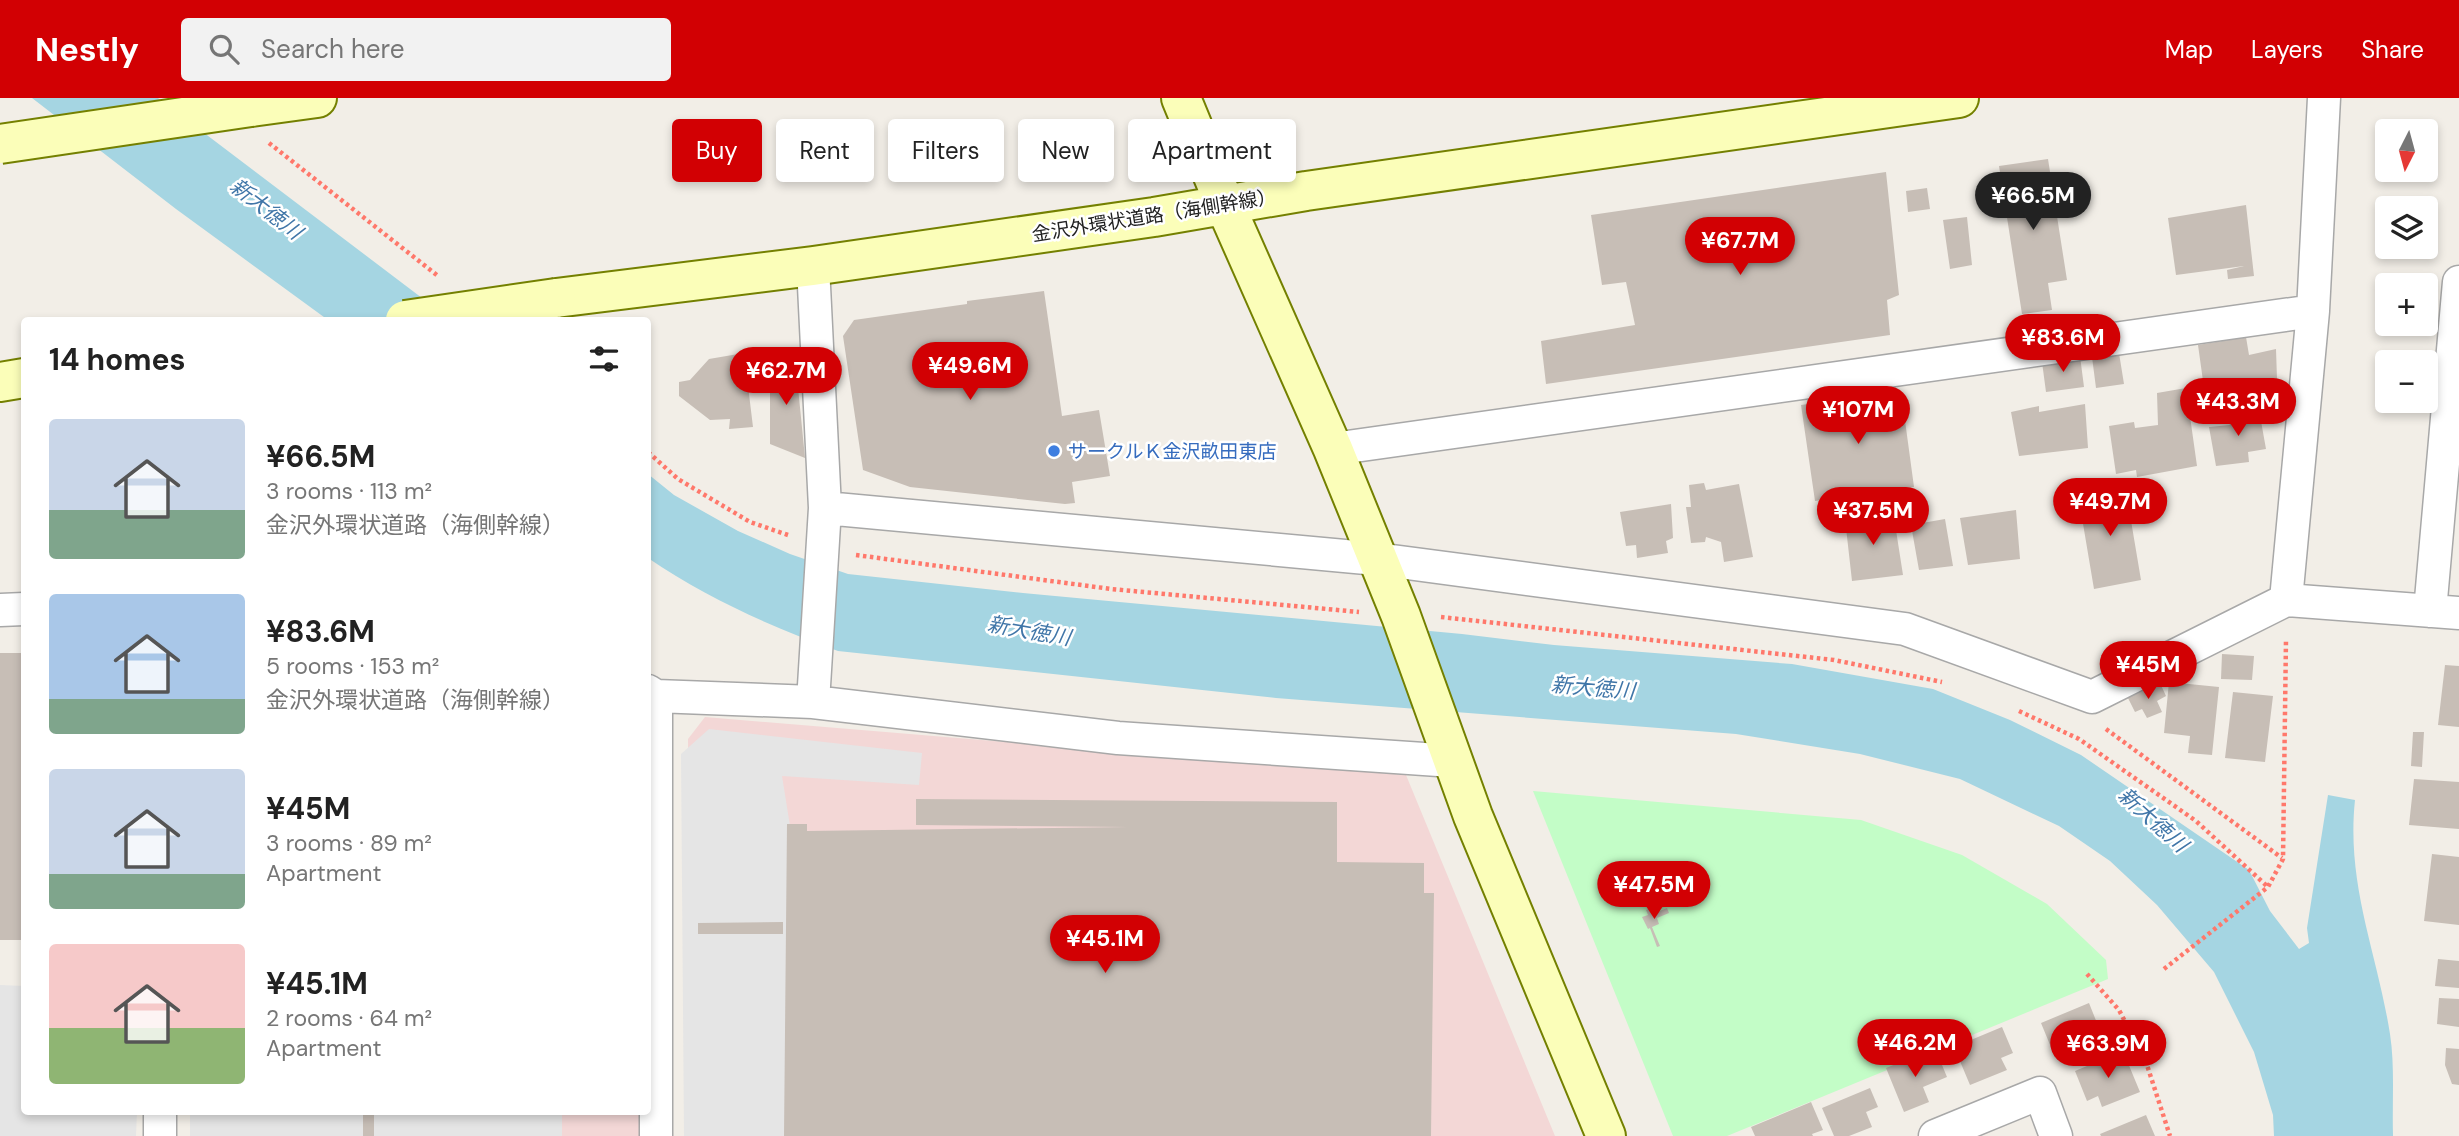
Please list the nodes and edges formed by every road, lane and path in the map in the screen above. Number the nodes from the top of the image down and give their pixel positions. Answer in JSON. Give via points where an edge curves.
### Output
{"nodes":[{"id":1,"x":317,"y":98,"type":"edge"},
{"id":2,"x":1181,"y":98,"type":"edge"},
{"id":3,"x":1959,"y":98,"type":"edge"},
{"id":4,"x":2324,"y":98,"type":"edge"},
{"id":5,"x":258,"y":124,"type":"junction"},
{"id":6,"x":0,"y":144,"type":"edge"},
{"id":7,"x":1225,"y":205,"type":"junction"},
{"id":8,"x":813,"y":266,"type":"junction"},
{"id":9,"x":439,"y":278,"type":"dead end"},
{"id":10,"x":2459,"y":282,"type":"edge"},
{"id":11,"x":2313,"y":311,"type":"junction"},
{"id":12,"x":426,"y":317,"type":"edge"},
{"id":13,"x":21,"y":378,"type":"edge"},
{"id":14,"x":0,"y":382,"type":"edge"},
{"id":15,"x":1333,"y":449,"type":"junction"},
{"id":16,"x":651,"y":455,"type":"edge"},
{"id":17,"x":825,"y":508,"type":"junction"},
{"id":18,"x":822,"y":546,"type":"junction"},
{"id":19,"x":1377,"y":559,"type":"junction"},
{"id":20,"x":2286,"y":600,"type":"junction"},
{"id":21,"x":0,"y":610,"type":"edge"},
{"id":22,"x":21,"y":610,"type":"edge"},
{"id":23,"x":2444,"y":612,"type":"edge"},
{"id":24,"x":1401,"y":616,"type":"junction"},
{"id":25,"x":1944,"y":683,"type":"dead end"},
{"id":26,"x":652,"y":693,"type":"edge"},
{"id":27,"x":814,"y":694,"type":"junction"},
{"id":28,"x":2092,"y":697,"type":"junction"},
{"id":29,"x":2007,"y":705,"type":"dead end"},
{"id":30,"x":1448,"y":749,"type":"junction"},
{"id":31,"x":2283,"y":859,"type":"junction"},
{"id":32,"x":2268,"y":887,"type":"junction"},
{"id":33,"x":2164,"y":969,"type":"dead end"},
{"id":34,"x":2087,"y":974,"type":"dead end"},
{"id":35,"x":160,"y":1115,"type":"edge"},
{"id":36,"x":160,"y":1136,"type":"edge"},
{"id":37,"x":656,"y":1136,"type":"edge"},
{"id":38,"x":1606,"y":1136,"type":"edge"},
{"id":39,"x":1935,"y":1136,"type":"edge"},
{"id":40,"x":2056,"y":1136,"type":"edge"},
{"id":41,"x":2170,"y":1136,"type":"edge"}],
"edges":[{"from":1,"to":5,"type":"street"},
{"from":2,"to":7,"type":"street"},
{"from":3,"to":7,"type":"street","name":"金沢外環状道路（海側幹線）"},
{"from":4,"to":11,"type":"street"},
{"from":5,"to":6,"type":"street","bridge":true},
{"from":5,"to":9,"type":"path"},
{"from":7,"to":8,"type":"street","name":"金沢外環状道路（海側幹線）"},
{"from":7,"to":15,"type":"street"},
{"from":8,"to":12,"type":"street","name":"金沢外環状道路（海側幹線）","bridge":true},
{"from":8,"to":17,"type":"street"},
{"from":10,"to":23,"type":"street"},
{"from":11,"to":15,"type":"street"},
{"from":11,"to":20,"type":"street"},
{"from":13,"to":14,"type":"street"},
{"from":15,"to":19,"type":"street"},
{"from":16,"to":18,"type":"path","via":[[678,480],[750,522]]},
{"from":17,"to":18,"type":"street"},
{"from":17,"to":19,"type":"street"},
{"from":18,"to":24,"type":"path","via":[[867,559],[1111,589]]},
{"from":18,"to":27,"type":"street"},
{"from":19,"to":24,"type":"street"},
{"from":19,"to":28,"type":"street","via":[[1905,629]]},
{"from":20,"to":23,"type":"street"},
{"from":20,"to":28,"type":"street"},
{"from":20,"to":31,"type":"path"},
{"from":21,"to":22,"type":"street"},
{"from":24,"to":25,"type":"path","via":[[1835,660]]},
{"from":24,"to":30,"type":"street"},
{"from":26,"to":27,"type":"street"},
{"from":26,"to":37,"type":"street"},
{"from":27,"to":30,"type":"street","via":[[1118,738]]},
{"from":28,"to":31,"type":"path","via":[[2098,722],[2113,737]]},
{"from":29,"to":32,"type":"path","via":[[2079,739],[2196,821]]},
{"from":30,"to":38,"type":"street"},
{"from":31,"to":32,"type":"path"},
{"from":32,"to":33,"type":"path"},
{"from":34,"to":41,"type":"path","via":[[2119,1010],[2146,1062]]},
{"from":35,"to":36,"type":"street"},
{"from":39,"to":40,"type":"street","via":[[2040,1093]]}]}
